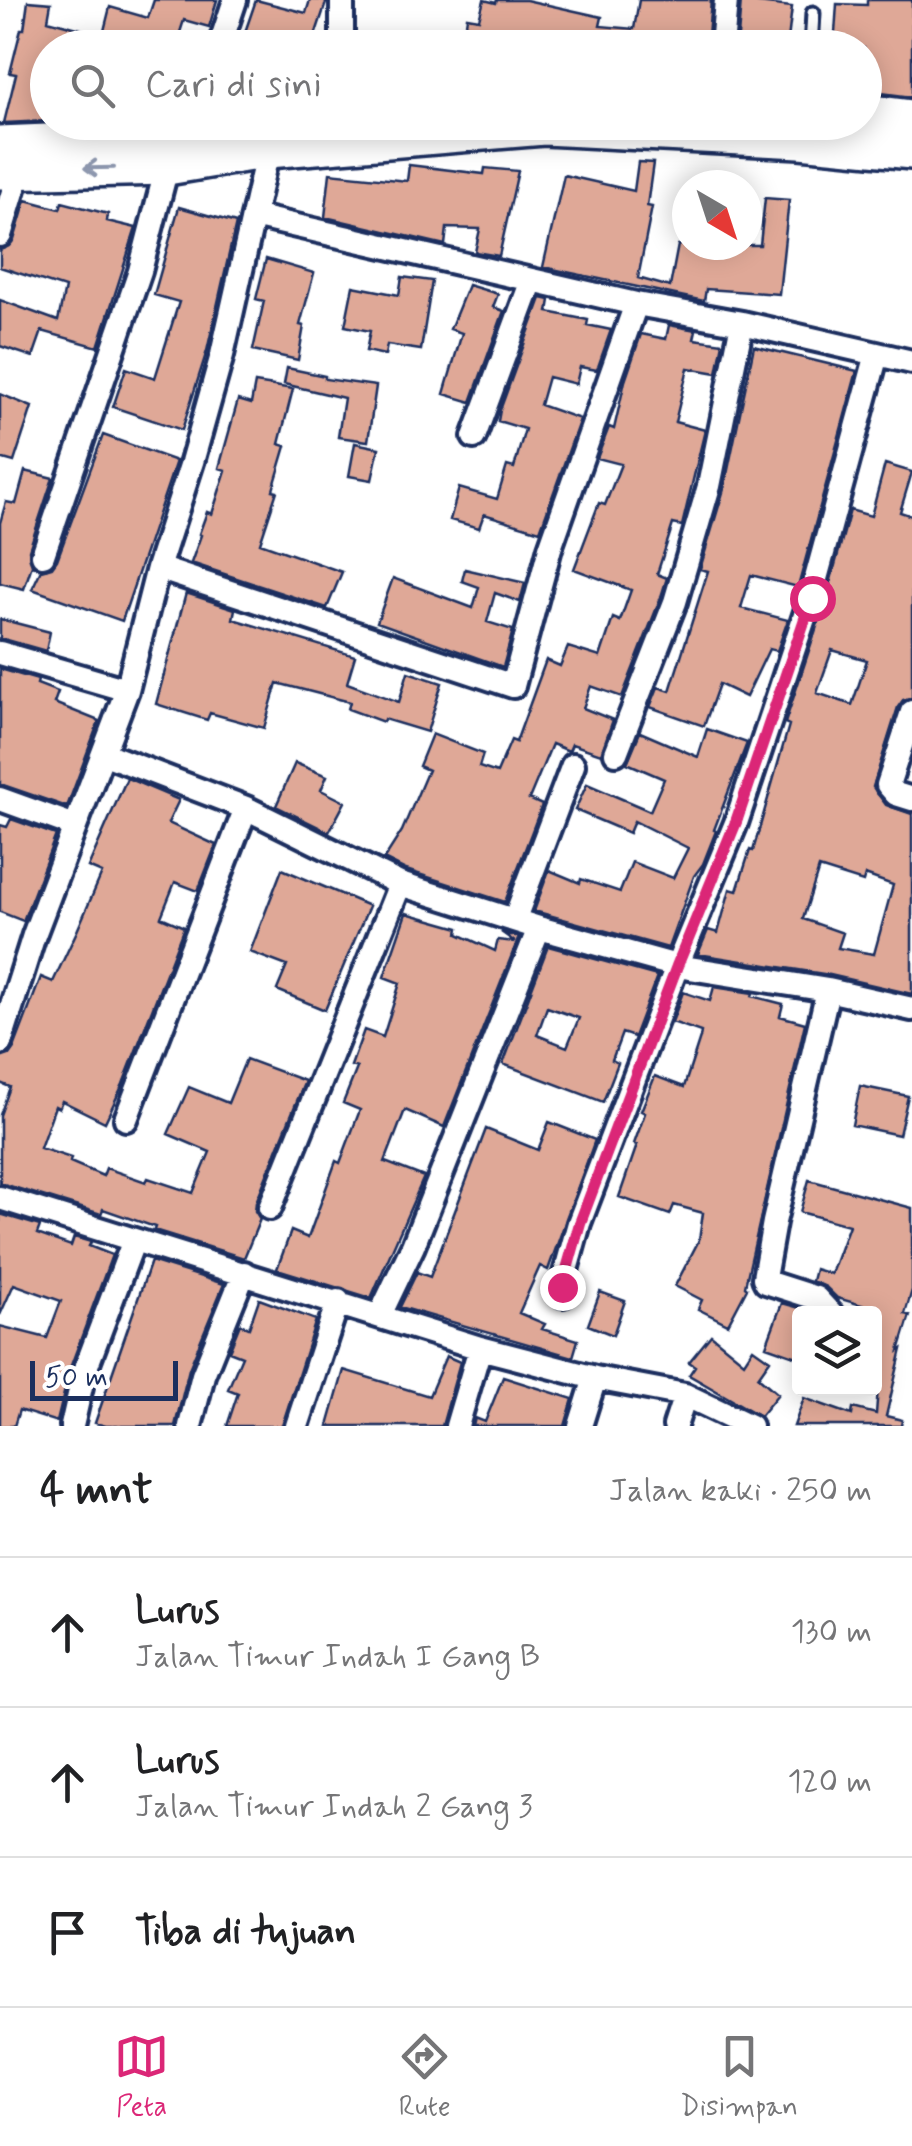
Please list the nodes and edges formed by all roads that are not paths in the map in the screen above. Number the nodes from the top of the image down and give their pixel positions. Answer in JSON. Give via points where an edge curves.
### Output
{"nodes":[{"id":1,"x":235,"y":0,"type":"edge"},
{"id":2,"x":342,"y":0,"type":"edge"},
{"id":3,"x":726,"y":0,"type":"edge"},
{"id":4,"x":813,"y":13,"type":"dead end"},
{"id":5,"x":226,"y":30,"type":"edge"},
{"id":6,"x":342,"y":30,"type":"edge"},
{"id":7,"x":724,"y":30,"type":"edge"},
{"id":8,"x":812,"y":30,"type":"edge"},
{"id":9,"x":882,"y":114,"type":"edge"},
{"id":10,"x":912,"y":118,"type":"edge"},
{"id":11,"x":130,"y":140,"type":"edge"},
{"id":12,"x":251,"y":140,"type":"edge"},
{"id":13,"x":263,"y":140,"type":"edge"},
{"id":14,"x":800,"y":140,"type":"edge"},
{"id":15,"x":912,"y":150,"type":"edge"},
{"id":16,"x":6,"y":162,"type":"edge"},
{"id":17,"x":167,"y":167,"type":"junction"},
{"id":18,"x":253,"y":216,"type":"junction"},
{"id":19,"x":0,"y":236,"type":"edge"},
{"id":20,"x":532,"y":280,"type":"junction"},
{"id":21,"x":636,"y":304,"type":"junction"},
{"id":22,"x":742,"y":323,"type":"junction"},
{"id":23,"x":878,"y":354,"type":"junction"},
{"id":24,"x":912,"y":362,"type":"edge"},
{"id":25,"x":474,"y":437,"type":"dead end"},
{"id":26,"x":42,"y":556,"type":"dead end"},
{"id":27,"x":158,"y":568,"type":"junction"},
{"id":28,"x":0,"y":653,"type":"edge"},
{"id":29,"x":126,"y":690,"type":"junction"},
{"id":30,"x":912,"y":712,"type":"edge"},
{"id":31,"x":616,"y":753,"type":"dead end"},
{"id":32,"x":105,"y":754,"type":"junction"},
{"id":33,"x":573,"y":766,"type":"dead end"},
{"id":34,"x":0,"y":799,"type":"edge"},
{"id":35,"x":912,"y":799,"type":"edge"},
{"id":36,"x":246,"y":808,"type":"junction"},
{"id":37,"x":75,"y":826,"type":"junction"},
{"id":38,"x":400,"y":884,"type":"junction"},
{"id":39,"x":515,"y":918,"type":"junction"},
{"id":40,"x":539,"y":928,"type":"junction"},
{"id":41,"x":677,"y":966,"type":"junction"},
{"id":42,"x":828,"y":990,"type":"junction"},
{"id":43,"x":912,"y":1009,"type":"edge"},
{"id":44,"x":0,"y":1043,"type":"edge"},
{"id":45,"x":126,"y":1119,"type":"dead end"},
{"id":46,"x":0,"y":1198,"type":"edge"},
{"id":47,"x":270,"y":1208,"type":"dead end"},
{"id":48,"x":134,"y":1240,"type":"junction"},
{"id":49,"x":244,"y":1272,"type":"junction"},
{"id":50,"x":563,"y":1295,"type":"dead end"},
{"id":51,"x":338,"y":1302,"type":"junction"},
{"id":52,"x":824,"y":1306,"type":"edge"},
{"id":53,"x":380,"y":1315,"type":"junction"},
{"id":54,"x":480,"y":1348,"type":"junction"},
{"id":55,"x":594,"y":1378,"type":"junction"},
{"id":56,"x":685,"y":1395,"type":"junction"},
{"id":57,"x":72,"y":1426,"type":"edge"},
{"id":58,"x":190,"y":1426,"type":"edge"},
{"id":59,"x":297,"y":1426,"type":"edge"},
{"id":60,"x":457,"y":1426,"type":"edge"},
{"id":61,"x":580,"y":1426,"type":"edge"},
{"id":62,"x":675,"y":1426,"type":"edge"},
{"id":63,"x":750,"y":1426,"type":"edge"}],
"edges":[{"from":1,"to":5,"type":"street"},
{"from":2,"to":6,"type":"street"},
{"from":3,"to":7,"type":"street"},
{"from":4,"to":8,"type":"lane"},
{"from":9,"to":10,"type":"main road"},
{"from":11,"to":16,"type":"main road"},
{"from":12,"to":17,"type":"main road"},
{"from":13,"to":18,"type":"street"},
{"from":14,"to":15,"type":"main road"},
{"from":17,"to":16,"type":"main road","one_way":true},
{"from":16,"to":19,"type":"street"},
{"from":17,"to":26,"type":"street","via":[[140,271]]},
{"from":18,"to":20,"type":"street"},
{"from":18,"to":27,"type":"street","via":[[217,373]]},
{"from":20,"to":21,"type":"street"},
{"from":20,"to":25,"type":"street"},
{"from":21,"to":22,"type":"street"},
{"from":21,"to":27,"type":"street","via":[[550,548],[513,686]]},
{"from":22,"to":23,"type":"street"},
{"from":22,"to":31,"type":"street","via":[[709,486],[674,602]]},
{"from":23,"to":24,"type":"street"},
{"from":23,"to":41,"type":"street","via":[[812,598],[736,822]]},
{"from":27,"to":29,"type":"street"},
{"from":28,"to":29,"type":"street"},
{"from":29,"to":32,"type":"street"},
{"from":30,"to":35,"type":"street","via":[[888,785]]},
{"from":32,"to":36,"type":"street"},
{"from":32,"to":37,"type":"street"},
{"from":33,"to":39,"type":"street"},
{"from":34,"to":37,"type":"street"},
{"from":36,"to":38,"type":"street"},
{"from":36,"to":45,"type":"street"},
{"from":37,"to":44,"type":"street"},
{"from":38,"to":39,"type":"street"},
{"from":38,"to":47,"type":"street"},
{"from":39,"to":40,"type":"street"},
{"from":40,"to":41,"type":"street"},
{"from":40,"to":53,"type":"street"},
{"from":41,"to":42,"type":"street"},
{"from":41,"to":50,"type":"street","via":[[580,1223]]},
{"from":42,"to":43,"type":"street"},
{"from":42,"to":52,"type":"street","via":[[764,1278]]},
{"from":46,"to":48,"type":"street"},
{"from":48,"to":49,"type":"street"},
{"from":48,"to":57,"type":"street","via":[[84,1373]]},
{"from":49,"to":51,"type":"street"},
{"from":49,"to":58,"type":"street"},
{"from":51,"to":53,"type":"street"},
{"from":51,"to":59,"type":"street"},
{"from":53,"to":54,"type":"street"},
{"from":54,"to":55,"type":"street"},
{"from":54,"to":60,"type":"street"},
{"from":55,"to":56,"type":"street"},
{"from":55,"to":61,"type":"street"},
{"from":56,"to":62,"type":"street"},
{"from":56,"to":63,"type":"street"}]}
